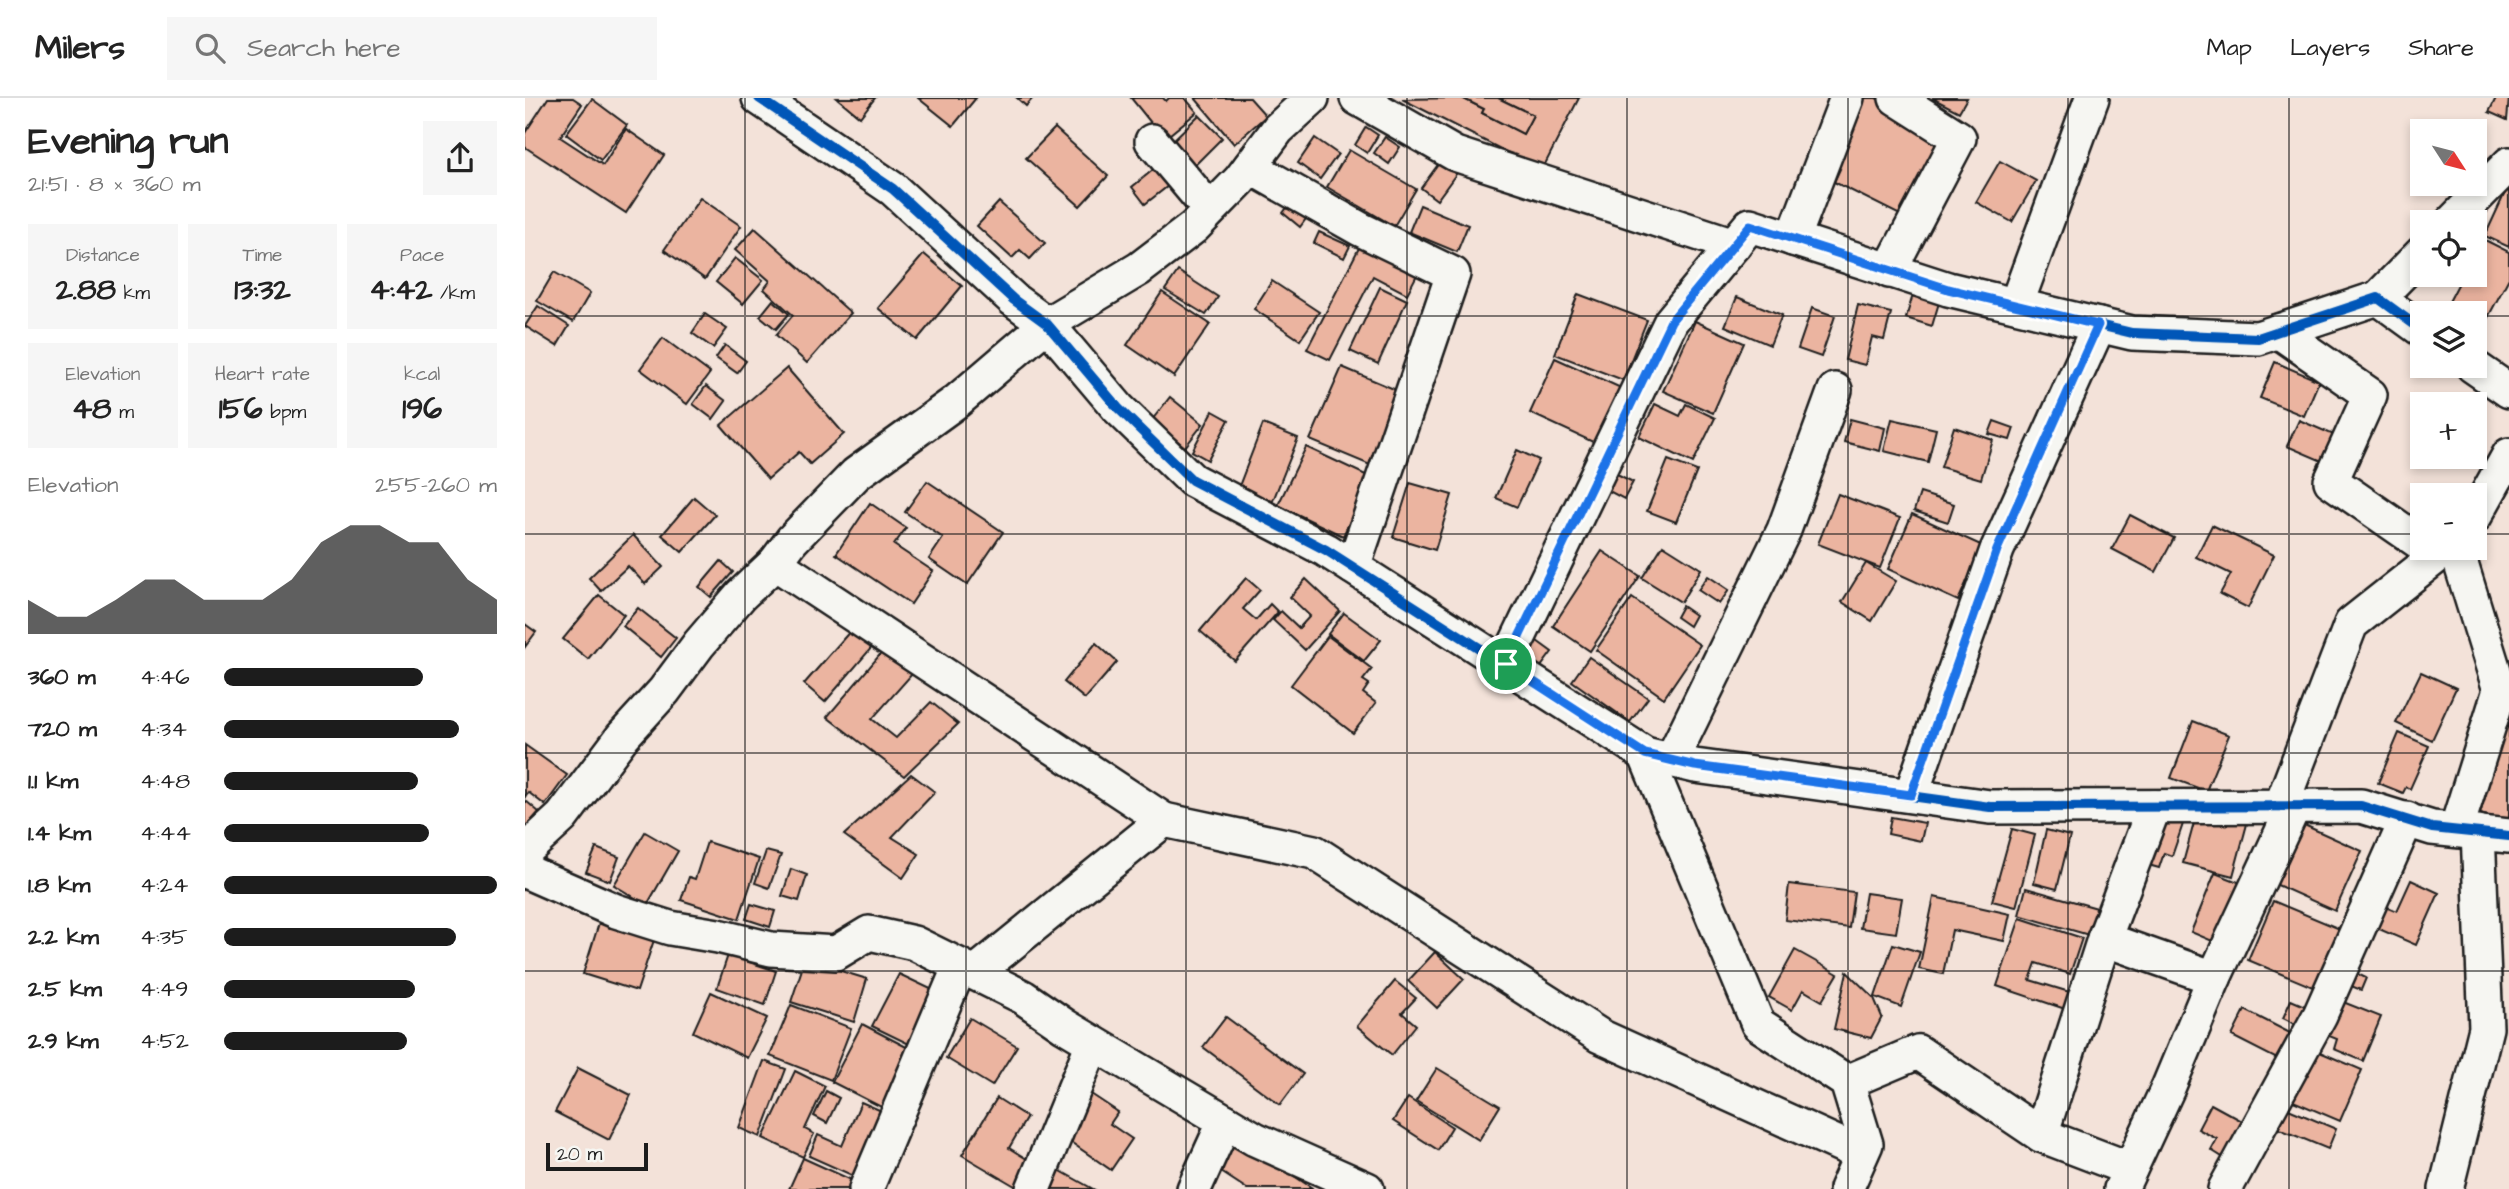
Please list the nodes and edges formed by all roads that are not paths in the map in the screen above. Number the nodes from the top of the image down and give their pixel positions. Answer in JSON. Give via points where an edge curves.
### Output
{"nodes":[{"id":1,"x":759,"y":98,"type":"edge"},
{"id":2,"x":1357,"y":98,"type":"edge"},
{"id":3,"x":1847,"y":98,"type":"edge"},
{"id":4,"x":1896,"y":98,"type":"edge"},
{"id":5,"x":2092,"y":98,"type":"edge"},
{"id":6,"x":1309,"y":99,"type":"edge"},
{"id":7,"x":1152,"y":141,"type":"dead end"},
{"id":8,"x":2509,"y":164,"type":"edge"},
{"id":9,"x":1250,"y":167,"type":"junction"},
{"id":10,"x":2464,"y":210,"type":"edge"},
{"id":11,"x":1210,"y":211,"type":"junction"},
{"id":12,"x":1793,"y":239,"type":"junction"},
{"id":13,"x":1734,"y":245,"type":"junction"},
{"id":14,"x":2410,"y":265,"type":"edge"},
{"id":15,"x":1889,"y":271,"type":"junction"},
{"id":16,"x":2378,"y":298,"type":"junction"},
{"id":17,"x":2016,"y":305,"type":"junction"},
{"id":18,"x":2410,"y":321,"type":"edge"},
{"id":19,"x":1047,"y":324,"type":"junction"},
{"id":20,"x":2098,"y":325,"type":"junction"},
{"id":21,"x":2278,"y":331,"type":"junction"},
{"id":22,"x":2487,"y":376,"type":"edge"},
{"id":23,"x":1835,"y":390,"type":"dead end"},
{"id":24,"x":2509,"y":391,"type":"edge"},
{"id":25,"x":2509,"y":455,"type":"edge"},
{"id":26,"x":2487,"y":494,"type":"edge"},
{"id":27,"x":2410,"y":531,"type":"edge"},
{"id":28,"x":2425,"y":560,"type":"edge"},
{"id":29,"x":2443,"y":560,"type":"edge"},
{"id":30,"x":775,"y":563,"type":"junction"},
{"id":31,"x":1353,"y":566,"type":"junction"},
{"id":32,"x":1506,"y":664,"type":"junction"},
{"id":33,"x":2504,"y":692,"type":"edge"},
{"id":34,"x":1658,"y":756,"type":"junction"},
{"id":35,"x":1911,"y":795,"type":"junction"},
{"id":36,"x":2287,"y":806,"type":"junction"},
{"id":37,"x":2154,"y":807,"type":"junction"},
{"id":38,"x":2407,"y":819,"type":"junction"},
{"id":39,"x":1164,"y":820,"type":"junction"},
{"id":40,"x":2481,"y":833,"type":"edge"},
{"id":41,"x":525,"y":851,"type":"edge"},
{"id":42,"x":525,"y":871,"type":"edge"},
{"id":43,"x":2103,"y":939,"type":"junction"},
{"id":44,"x":968,"y":970,"type":"junction"},
{"id":45,"x":2214,"y":978,"type":"junction"},
{"id":46,"x":1093,"y":1042,"type":"junction"},
{"id":47,"x":1847,"y":1082,"type":"junction"},
{"id":48,"x":1225,"y":1121,"type":"junction"},
{"id":49,"x":2041,"y":1135,"type":"junction"},
{"id":50,"x":1861,"y":1154,"type":"junction"},
{"id":51,"x":2125,"y":1179,"type":"edge"},
{"id":52,"x":2237,"y":1185,"type":"edge"},
{"id":53,"x":866,"y":1189,"type":"edge"},
{"id":54,"x":1033,"y":1189,"type":"edge"},
{"id":55,"x":1194,"y":1189,"type":"edge"},
{"id":56,"x":1367,"y":1189,"type":"edge"},
{"id":57,"x":1846,"y":1189,"type":"edge"},
{"id":58,"x":2446,"y":1189,"type":"edge"}],
"edges":[{"from":1,"to":19,"type":"street","via":[[893,189],[1014,300]]},
{"from":2,"to":13,"type":"street","via":[[1455,154]]},
{"from":3,"to":12,"type":"street"},
{"from":4,"to":15,"type":"street","via":[[1959,138]]},
{"from":5,"to":17,"type":"street"},
{"from":6,"to":9,"type":"street","via":[[1278,129]]},
{"from":7,"to":11,"type":"street"},
{"from":8,"to":10,"type":"street"},
{"from":9,"to":11,"type":"street"},
{"from":9,"to":31,"type":"street","via":[[1360,229],[1453,274]]},
{"from":11,"to":19,"type":"street","via":[[1139,269]]},
{"from":12,"to":13,"type":"street","via":[[1750,225]]},
{"from":12,"to":15,"type":"street"},
{"from":13,"to":32,"type":"street","via":[[1671,321]]},
{"from":14,"to":16,"type":"street"},
{"from":15,"to":17,"type":"street"},
{"from":16,"to":18,"type":"street"},
{"from":16,"to":21,"type":"street"},
{"from":17,"to":20,"type":"street"},
{"from":19,"to":30,"type":"street","via":[[957,401],[856,474]]},
{"from":19,"to":31,"type":"street","via":[[1118,408],[1192,480]]},
{"from":20,"to":21,"type":"street","via":[[2131,333],[2258,338]]},
{"from":20,"to":35,"type":"street","via":[[1997,550]]},
{"from":21,"to":27,"type":"street","via":[[2370,395],[2331,481]]},
{"from":22,"to":24,"type":"street"},
{"from":23,"to":34,"type":"street","via":[[1784,530]]},
{"from":25,"to":26,"type":"street"},
{"from":28,"to":36,"type":"street","via":[[2351,624]]},
{"from":29,"to":33,"type":"street"},
{"from":30,"to":39,"type":"street"},
{"from":30,"to":41,"type":"street","via":[[699,644],[562,817]]},
{"from":31,"to":32,"type":"street"},
{"from":32,"to":34,"type":"street"},
{"from":33,"to":40,"type":"street"},
{"from":34,"to":35,"type":"street","via":[[1695,766]]},
{"from":34,"to":47,"type":"street","via":[[1758,1024]]},
{"from":35,"to":37,"type":"street","via":[[1990,807]]},
{"from":36,"to":37,"type":"street"},
{"from":36,"to":38,"type":"street","via":[[2361,806]]},
{"from":36,"to":45,"type":"street"},
{"from":37,"to":43,"type":"street"},
{"from":38,"to":40,"type":"street","via":[[2432,828]]},
{"from":38,"to":52,"type":"street","via":[[2320,1015]]},
{"from":39,"to":44,"type":"street"},
{"from":39,"to":50,"type":"street","via":[[1314,852],[1600,1036]]},
{"from":40,"to":58,"type":"street","via":[[2486,1028]]},
{"from":42,"to":44,"type":"street","via":[[616,911],[670,928],[771,949],[836,953],[869,933],[914,943]]},
{"from":43,"to":45,"type":"street"},
{"from":43,"to":49,"type":"street"},
{"from":44,"to":46,"type":"street","via":[[1023,997]]},
{"from":44,"to":53,"type":"street"},
{"from":45,"to":51,"type":"street"},
{"from":46,"to":48,"type":"street"},
{"from":46,"to":54,"type":"street"},
{"from":47,"to":49,"type":"street","via":[[1918,1052]]},
{"from":47,"to":50,"type":"street","via":[[1866,1144]]},
{"from":48,"to":55,"type":"street"},
{"from":48,"to":56,"type":"street"},
{"from":49,"to":51,"type":"street"},
{"from":50,"to":57,"type":"street"}]}
